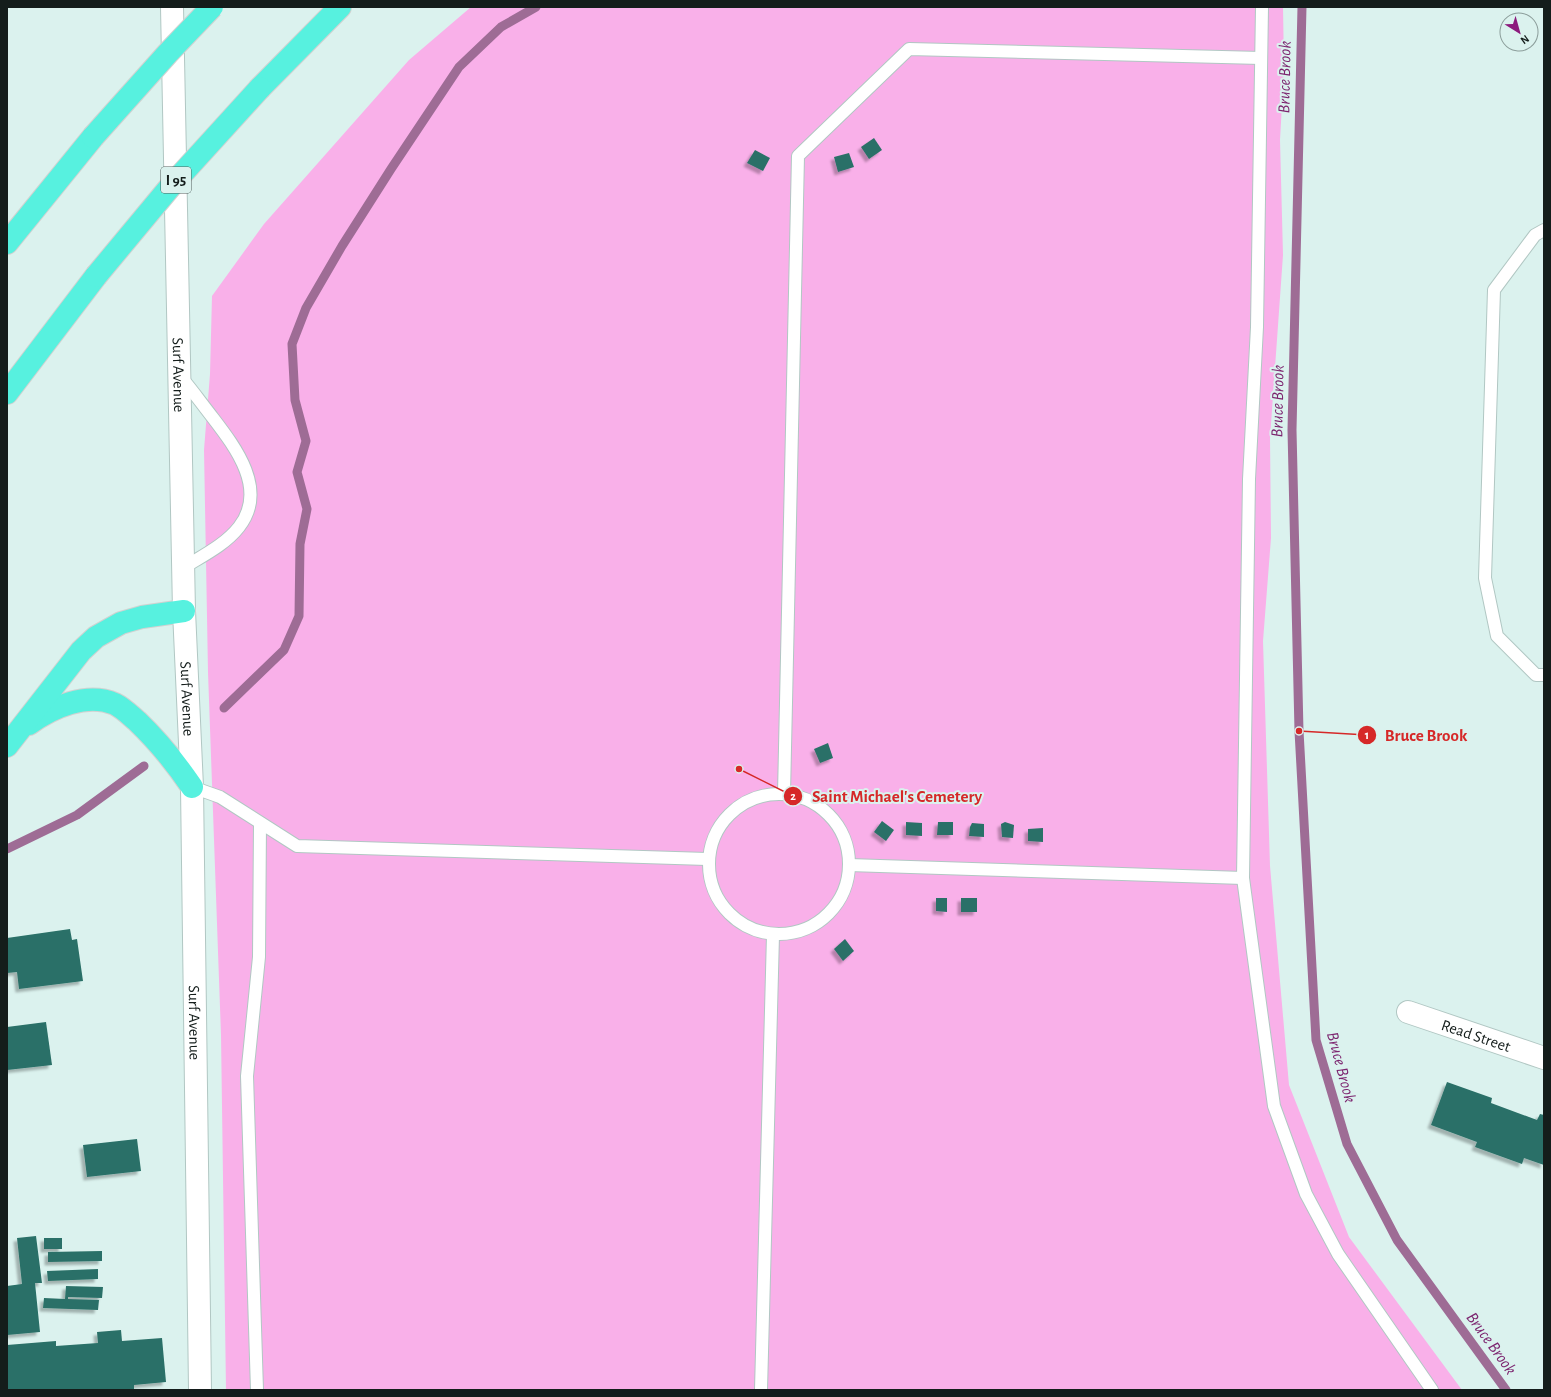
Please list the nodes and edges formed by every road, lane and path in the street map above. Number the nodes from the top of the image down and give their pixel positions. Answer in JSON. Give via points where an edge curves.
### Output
{"nodes":[{"id":1,"x":172,"y":7,"type":"edge"},
{"id":2,"x":212,"y":7,"type":"edge"},
{"id":3,"x":340,"y":7,"type":"edge"},
{"id":4,"x":1262,"y":7,"type":"edge"},
{"id":5,"x":1261,"y":58,"type":"junction"},
{"id":6,"x":1541,"y":234,"type":"edge"},
{"id":7,"x":7,"y":243,"type":"edge"},
{"id":8,"x":179,"y":374,"type":"junction"},
{"id":9,"x":7,"y":393,"type":"edge"},
{"id":10,"x":183,"y":568,"type":"junction"},
{"id":11,"x":184,"y":611,"type":"junction"},
{"id":12,"x":1544,"y":676,"type":"edge"},
{"id":13,"x":13,"y":739,"type":"edge"},
{"id":14,"x":192,"y":787,"type":"junction"},
{"id":15,"x":784,"y":794,"type":"junction"},
{"id":16,"x":260,"y":823,"type":"junction"},
{"id":17,"x":708,"y":859,"type":"junction"},
{"id":18,"x":849,"y":864,"type":"junction"},
{"id":19,"x":1243,"y":878,"type":"junction"},
{"id":20,"x":773,"y":935,"type":"junction"},
{"id":21,"x":1408,"y":1012,"type":"dead end"},
{"id":22,"x":1544,"y":1058,"type":"edge"},
{"id":23,"x":200,"y":1390,"type":"edge"},
{"id":24,"x":257,"y":1390,"type":"edge"},
{"id":25,"x":761,"y":1390,"type":"edge"},
{"id":26,"x":1432,"y":1390,"type":"edge"}],
"edges":[{"from":1,"to":8,"type":"street","name":"Surf Avenue"},
{"from":2,"to":7,"type":"highway","bridge":true,"via":[[93,137]]},
{"from":3,"to":9,"type":"highway","number":"I 95","bridge":true,"via":[[260,88],[170,186],[96,276]]},
{"from":4,"to":5,"type":"lane"},
{"from":5,"to":15,"type":"lane","via":[[908,49],[798,156]]},
{"from":5,"to":19,"type":"lane","via":[[1257,327],[1249,479]]},
{"from":6,"to":12,"type":"lane","via":[[1494,290],[1485,578],[1497,636],[1536,675]]},
{"from":8,"to":10,"type":"street","name":"Surf Avenue"},
{"from":8,"to":10,"type":"lane","via":[[228,437],[248,473],[250,487],[250,500],[240,526],[219,546]]},
{"from":10,"to":11,"type":"street","name":"Surf Avenue"},
{"from":11,"to":13,"type":"highway","via":[[121,623],[96,638],[80,651]]},
{"from":11,"to":14,"type":"street","name":"Surf Avenue"},
{"from":13,"to":14,"type":"highway","via":[[40,716],[82,701],[99,699],[127,712],[153,736]]},
{"from":14,"to":16,"type":"lane","via":[[220,797]]},
{"from":14,"to":23,"type":"street","name":"Surf Avenue"},
{"from":15,"to":17,"type":"lane","via":[[761,795],[741,804],[724,818],[713,838]]},
{"from":15,"to":18,"type":"lane","via":[[804,798],[823,808],[837,824],[847,843]]},
{"from":16,"to":17,"type":"lane","via":[[297,846]]},
{"from":16,"to":24,"type":"lane","via":[[259,956],[247,1076]]},
{"from":17,"to":20,"type":"lane","via":[[710,881],[718,901],[732,918],[751,930]]},
{"from":18,"to":19,"type":"lane"},
{"from":18,"to":20,"type":"lane","via":[[845,887],[834,908],[817,923],[796,933]]},
{"from":19,"to":26,"type":"lane","via":[[1274,1106],[1300,1179],[1338,1254]]},
{"from":20,"to":25,"type":"lane"},
{"from":21,"to":22,"type":"street","name":"Read Street"}]}
